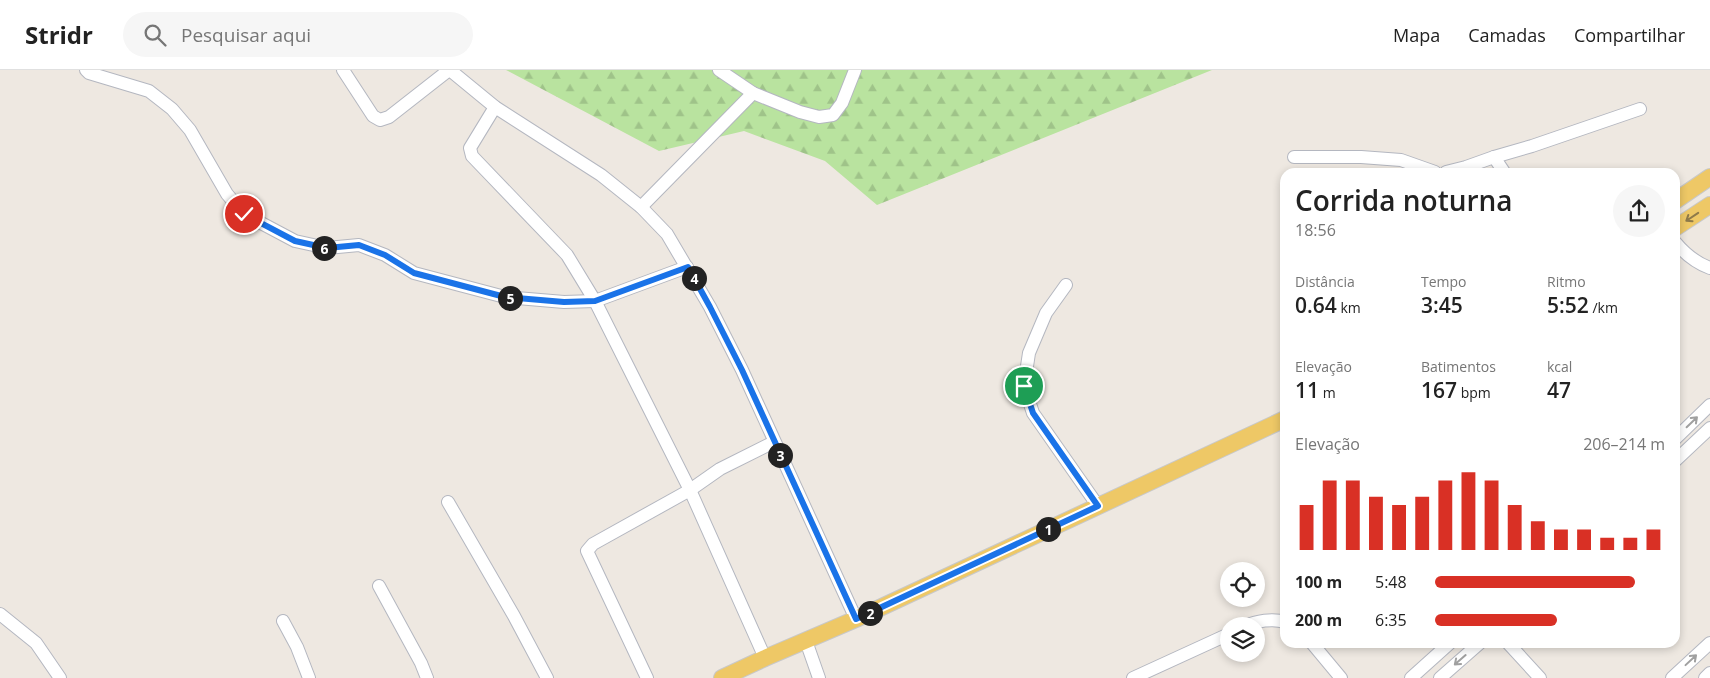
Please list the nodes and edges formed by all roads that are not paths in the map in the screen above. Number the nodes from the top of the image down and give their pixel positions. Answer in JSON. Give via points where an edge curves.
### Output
{"nodes":[{"id":1,"x":86,"y":70,"type":"edge"},
{"id":2,"x":343,"y":70,"type":"edge"},
{"id":3,"x":449,"y":70,"type":"edge"},
{"id":4,"x":719,"y":70,"type":"edge"},
{"id":5,"x":855,"y":70,"type":"edge"},
{"id":6,"x":753,"y":93,"type":"junction"},
{"id":7,"x":495,"y":107,"type":"junction"},
{"id":8,"x":1640,"y":109,"type":"dead end"},
{"id":9,"x":1494,"y":157,"type":"junction"},
{"id":10,"x":1294,"y":158,"type":"dead end"},
{"id":11,"x":1424,"y":168,"type":"edge"},
{"id":12,"x":1466,"y":168,"type":"edge"},
{"id":13,"x":1501,"y":168,"type":"edge"},
{"id":14,"x":1708,"y":183,"type":"edge"},
{"id":15,"x":1680,"y":198,"type":"edge"},
{"id":16,"x":1710,"y":205,"type":"edge"},
{"id":17,"x":641,"y":207,"type":"junction"},
{"id":18,"x":1680,"y":225,"type":"edge"},
{"id":19,"x":1680,"y":248,"type":"edge"},
{"id":20,"x":688,"y":267,"type":"junction"},
{"id":21,"x":1710,"y":268,"type":"edge"},
{"id":22,"x":1066,"y":285,"type":"dead end"},
{"id":23,"x":595,"y":301,"type":"junction"},
{"id":24,"x":1710,"y":405,"type":"edge"},
{"id":25,"x":1280,"y":421,"type":"edge"},
{"id":26,"x":1710,"y":428,"type":"edge"},
{"id":27,"x":1680,"y":434,"type":"edge"},
{"id":28,"x":774,"y":442,"type":"junction"},
{"id":29,"x":1680,"y":456,"type":"edge"},
{"id":30,"x":690,"y":490,"type":"junction"},
{"id":31,"x":448,"y":502,"type":"dead end"},
{"id":32,"x":1098,"y":506,"type":"junction"},
{"id":33,"x":379,"y":586,"type":"dead end"},
{"id":34,"x":0,"y":614,"type":"edge"},
{"id":35,"x":856,"y":619,"type":"junction"},
{"id":36,"x":1280,"y":620,"type":"edge"},
{"id":37,"x":282,"y":621,"type":"dead end"},
{"id":38,"x":1265,"y":622,"type":"edge"},
{"id":39,"x":1220,"y":638,"type":"edge"},
{"id":40,"x":806,"y":641,"type":"junction"},
{"id":41,"x":1710,"y":643,"type":"edge"},
{"id":42,"x":1316,"y":648,"type":"edge"},
{"id":43,"x":1444,"y":648,"type":"edge"},
{"id":44,"x":1473,"y":648,"type":"edge"},
{"id":45,"x":1512,"y":648,"type":"edge"},
{"id":46,"x":765,"y":658,"type":"junction"},
{"id":47,"x":1426,"y":665,"type":"junction"},
{"id":48,"x":1710,"y":673,"type":"edge"},
{"id":49,"x":60,"y":678,"type":"edge"},
{"id":50,"x":310,"y":678,"type":"edge"},
{"id":51,"x":427,"y":678,"type":"edge"},
{"id":52,"x":547,"y":678,"type":"edge"},
{"id":53,"x":647,"y":678,"type":"edge"},
{"id":54,"x":722,"y":678,"type":"edge"},
{"id":55,"x":819,"y":678,"type":"edge"},
{"id":56,"x":1133,"y":678,"type":"edge"},
{"id":57,"x":1341,"y":678,"type":"edge"},
{"id":58,"x":1411,"y":678,"type":"edge"},
{"id":59,"x":1440,"y":678,"type":"edge"},
{"id":60,"x":1540,"y":678,"type":"edge"},
{"id":61,"x":1672,"y":678,"type":"edge"},
{"id":62,"x":1705,"y":678,"type":"edge"}],
"edges":[{"from":1,"to":23,"type":"street","via":[[149,91],[172,109],[190,130],[227,194],[244,214],[295,241],[327,248],[359,245],[385,255],[414,273],[505,297]]},
{"from":2,"to":3,"type":"street","via":[[372,116],[380,120]]},
{"from":3,"to":7,"type":"street"},
{"from":4,"to":6,"type":"street"},
{"from":5,"to":6,"type":"street","via":[[834,114],[819,117]]},
{"from":6,"to":17,"type":"street"},
{"from":7,"to":17,"type":"street","via":[[601,175]]},
{"from":7,"to":23,"type":"street","via":[[470,148],[472,156],[567,255]]},
{"from":8,"to":9,"type":"street"},
{"from":9,"to":12,"type":"street"},
{"from":9,"to":13,"type":"street"},
{"from":10,"to":11,"type":"street","via":[[1361,156],[1401,160]]},
{"from":14,"to":15,"type":"main road"},
{"from":16,"to":18,"type":"main road","one_way":true},
{"from":17,"to":20,"type":"street","via":[[667,234]]},
{"from":19,"to":21,"type":"street"},
{"from":20,"to":23,"type":"street"},
{"from":20,"to":28,"type":"street","via":[[742,370]]},
{"from":22,"to":32,"type":"street","via":[[1046,313],[1029,352],[1024,386],[1033,413]]},
{"from":23,"to":30,"type":"street"},
{"from":27,"to":24,"type":"street","one_way":true},
{"from":25,"to":32,"type":"main road"},
{"from":26,"to":29,"type":"street"},
{"from":28,"to":30,"type":"street","via":[[720,469]]},
{"from":28,"to":35,"type":"street"},
{"from":30,"to":46,"type":"street"},
{"from":30,"to":53,"type":"street","via":[[593,544],[587,551]]},
{"from":31,"to":52,"type":"street"},
{"from":32,"to":35,"type":"main road"},
{"from":33,"to":51,"type":"street"},
{"from":34,"to":49,"type":"street","via":[[36,643]]},
{"from":35,"to":40,"type":"main road"},
{"from":36,"to":38,"type":"street"},
{"from":37,"to":50,"type":"street"},
{"from":39,"to":56,"type":"street"},
{"from":40,"to":46,"type":"main road"},
{"from":40,"to":55,"type":"street"},
{"from":61,"to":41,"type":"street","one_way":true},
{"from":42,"to":57,"type":"street"},
{"from":43,"to":47,"type":"street"},
{"from":44,"to":59,"type":"street","one_way":true},
{"from":45,"to":60,"type":"street"},
{"from":46,"to":54,"type":"main road"},
{"from":47,"to":58,"type":"street"},
{"from":47,"to":59,"type":"street"},
{"from":48,"to":62,"type":"street"}]}
